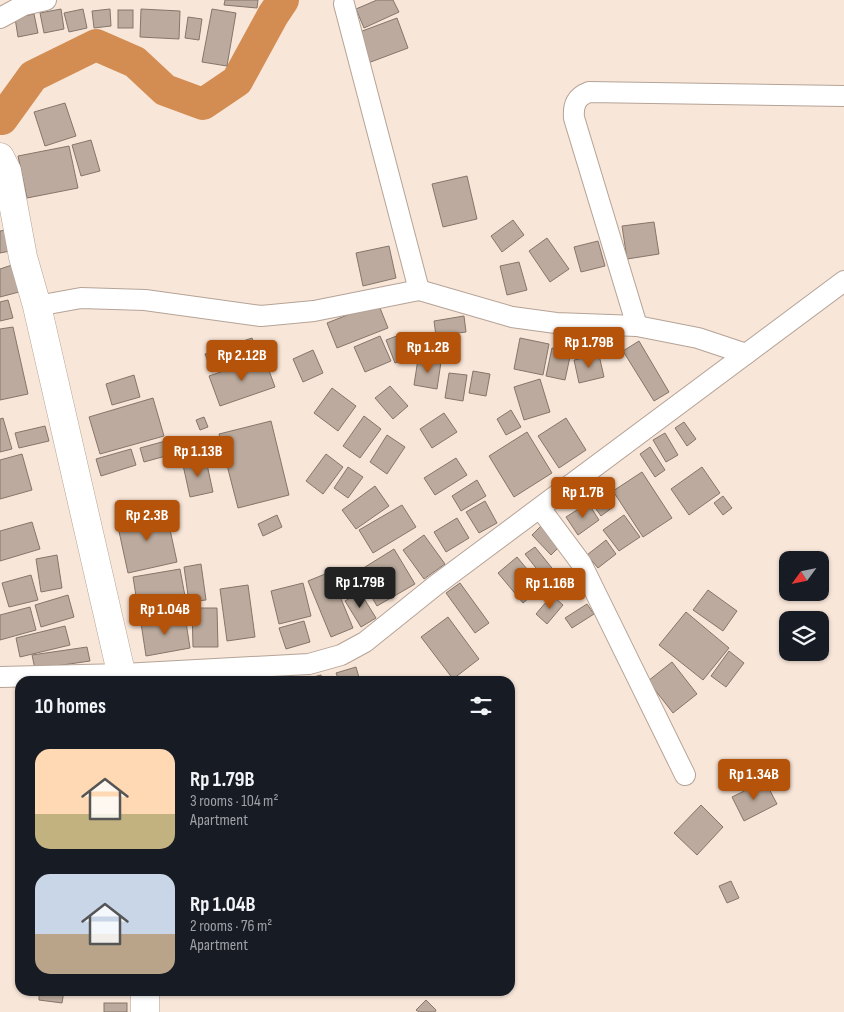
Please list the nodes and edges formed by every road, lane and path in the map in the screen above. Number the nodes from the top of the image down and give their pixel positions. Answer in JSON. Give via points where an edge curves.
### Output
{"nodes":[{"id":1,"x":46,"y":0,"type":"edge"},
{"id":2,"x":24,"y":2,"type":"edge"},
{"id":3,"x":344,"y":4,"type":"dead end"},
{"id":4,"x":0,"y":18,"type":"edge"},
{"id":5,"x":844,"y":96,"type":"edge"},
{"id":6,"x":4,"y":164,"type":"edge"},
{"id":7,"x":844,"y":281,"type":"edge"},
{"id":8,"x":419,"y":290,"type":"junction"},
{"id":9,"x":37,"y":306,"type":"junction"},
{"id":10,"x":637,"y":326,"type":"junction"},
{"id":11,"x":746,"y":354,"type":"junction"},
{"id":12,"x":540,"y":508,"type":"junction"},
{"id":13,"x":123,"y":676,"type":"edge"},
{"id":14,"x":137,"y":676,"type":"edge"},
{"id":15,"x":0,"y":677,"type":"edge"},
{"id":16,"x":15,"y":677,"type":"edge"},
{"id":17,"x":685,"y":775,"type":"dead end"},
{"id":18,"x":144,"y":996,"type":"edge"},
{"id":19,"x":145,"y":1012,"type":"edge"}],
"edges":[{"from":1,"to":2,"type":"street"},
{"from":2,"to":4,"type":"street"},
{"from":3,"to":8,"type":"street"},
{"from":5,"to":10,"type":"street","via":[[589,92],[577,100],[574,118]]},
{"from":6,"to":9,"type":"street","via":[[23,257]]},
{"from":7,"to":11,"type":"street"},
{"from":8,"to":9,"type":"street","via":[[314,311],[261,316],[145,300],[81,298]]},
{"from":8,"to":10,"type":"street","via":[[512,318]]},
{"from":9,"to":13,"type":"street"},
{"from":10,"to":11,"type":"street","via":[[698,338]]},
{"from":11,"to":12,"type":"street"},
{"from":12,"to":14,"type":"street","via":[[365,642],[341,655],[309,664]]},
{"from":12,"to":17,"type":"street","via":[[581,564]]},
{"from":15,"to":16,"type":"street"},
{"from":18,"to":19,"type":"street"}]}
